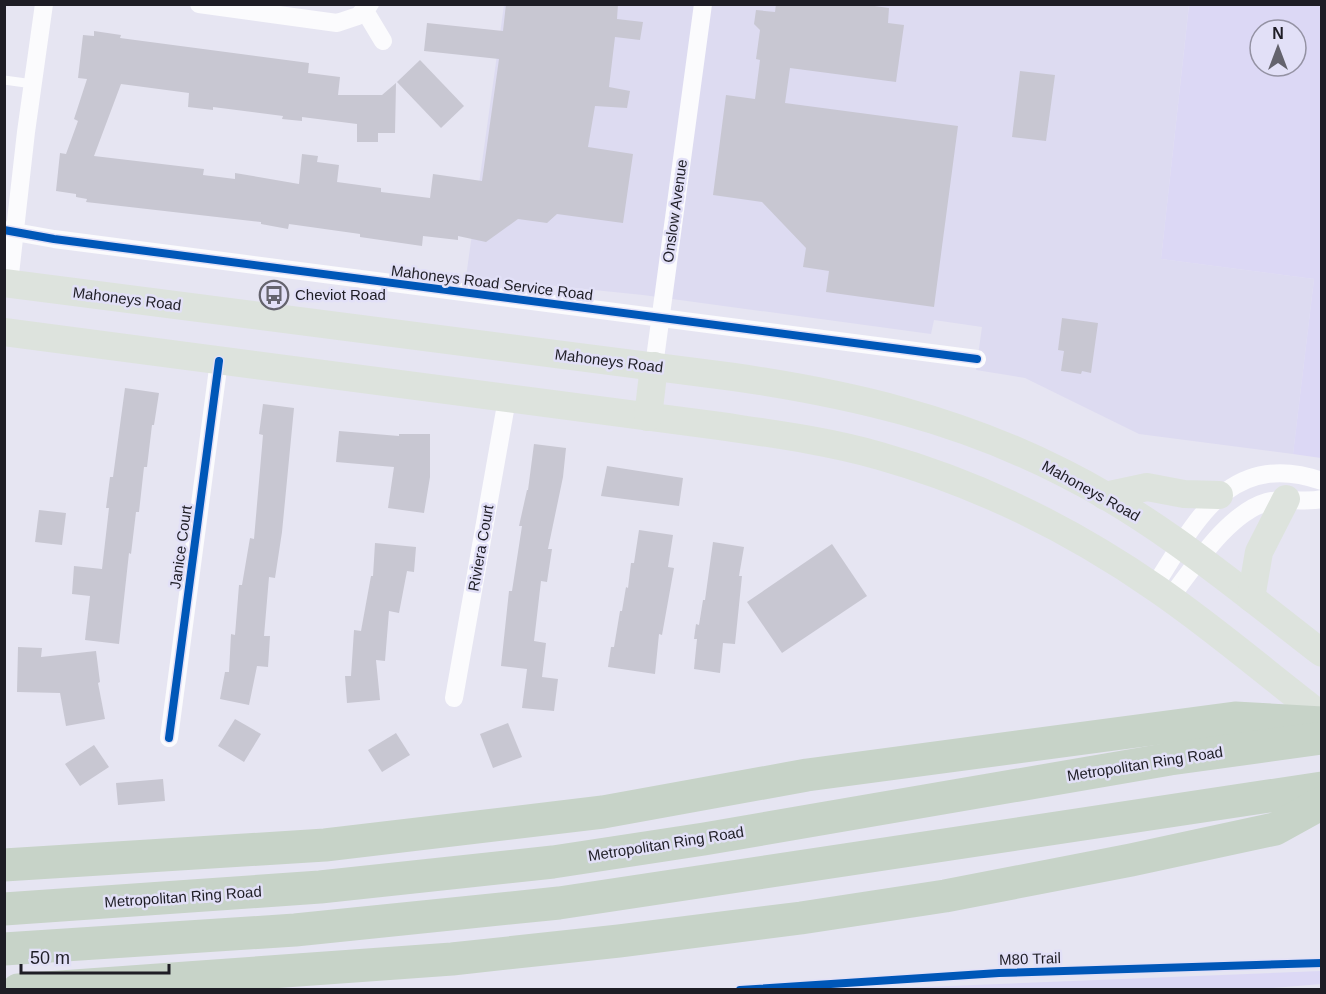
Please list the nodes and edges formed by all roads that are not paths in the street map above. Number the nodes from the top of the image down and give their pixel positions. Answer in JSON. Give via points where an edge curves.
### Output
{"nodes":[{"id":1,"x":44,"y":4,"type":"edge"},
{"id":2,"x":199,"y":4,"type":"edge"},
{"id":3,"x":703,"y":4,"type":"edge"},
{"id":4,"x":367,"y":8,"type":"edge"},
{"id":5,"x":382,"y":41,"type":"dead end"},
{"id":6,"x":4,"y":80,"type":"edge"},
{"id":7,"x":33,"y":84,"type":"junction"},
{"id":8,"x":9,"y":231,"type":"edge"},
{"id":9,"x":7,"y":283,"type":"edge"},
{"id":10,"x":660,"y":318,"type":"junction"},
{"id":11,"x":4,"y":332,"type":"edge"},
{"id":12,"x":977,"y":359,"type":"dead end"},
{"id":13,"x":219,"y":360,"type":"junction"},
{"id":14,"x":654,"y":366,"type":"junction"},
{"id":15,"x":507,"y":399,"type":"junction"},
{"id":16,"x":648,"y":417,"type":"junction"},
{"id":17,"x":1322,"y":481,"type":"edge"},
{"id":18,"x":1219,"y":495,"type":"junction"},
{"id":19,"x":1105,"y":496,"type":"junction"},
{"id":20,"x":1286,"y":499,"type":"junction"},
{"id":21,"x":1322,"y":499,"type":"edge"},
{"id":22,"x":1190,"y":553,"type":"junction"},
{"id":23,"x":1162,"y":593,"type":"junction"},
{"id":24,"x":1251,"y":598,"type":"junction"},
{"id":25,"x":1322,"y":653,"type":"edge"},
{"id":26,"x":454,"y":698,"type":"dead end"},
{"id":27,"x":1322,"y":716,"type":"edge"},
{"id":28,"x":1322,"y":723,"type":"edge"},
{"id":29,"x":169,"y":738,"type":"dead end"},
{"id":30,"x":1322,"y":738,"type":"edge"},
{"id":31,"x":1322,"y":788,"type":"edge"},
{"id":32,"x":1322,"y":803,"type":"edge"},
{"id":33,"x":4,"y":865,"type":"edge"},
{"id":34,"x":4,"y":909,"type":"edge"},
{"id":35,"x":4,"y":949,"type":"edge"},
{"id":36,"x":18,"y":990,"type":"edge"}],
"edges":[{"from":1,"to":7,"type":"street"},
{"from":2,"to":4,"type":"street","via":[[337,23],[348,21]]},
{"from":3,"to":10,"type":"street","name":"Onslow Avenue"},
{"from":4,"to":5,"type":"street"},
{"from":6,"to":7,"type":"lane"},
{"from":7,"to":8,"type":"street"},
{"from":8,"to":9,"type":"street"},
{"from":8,"to":10,"type":"street","name":"Mahoneys Road Service Road"},
{"from":9,"to":14,"type":"main road","name":"Mahoneys Road"},
{"from":10,"to":12,"type":"street","name":"Mahoneys Road Service Road"},
{"from":10,"to":14,"type":"street","name":"Onslow Avenue"},
{"from":11,"to":13,"type":"main road"},
{"from":13,"to":15,"type":"main road"},
{"from":13,"to":29,"type":"street","name":"Janice Court"},
{"from":14,"to":16,"type":"main road","name":"Onslow Avenue"},
{"from":14,"to":19,"type":"main road","name":"Mahoneys Road","via":[[788,384],[897,408],[987,439]]},
{"from":15,"to":16,"type":"main road"},
{"from":15,"to":26,"type":"street","name":"Riviera Court"},
{"from":16,"to":23,"type":"main road","via":[[790,436],[916,466],[984,492],[1055,526]]},
{"from":17,"to":18,"type":"street","via":[[1273,473],[1241,482]]},
{"from":18,"to":19,"type":"main road","via":[[1147,487]]},
{"from":18,"to":22,"type":"street","via":[[1206,509]]},
{"from":19,"to":22,"type":"main road","name":"Mahoneys Road"},
{"from":20,"to":21,"type":"street"},
{"from":20,"to":22,"type":"street","via":[[1266,502],[1246,512]]},
{"from":20,"to":24,"type":"main road","via":[[1259,552]]},
{"from":22,"to":23,"type":"street"},
{"from":22,"to":24,"type":"main road","name":"Mahoneys Road"},
{"from":23,"to":27,"type":"main road"},
{"from":24,"to":25,"type":"main road","name":"Mahoneys Road"},
{"from":28,"to":33,"type":"highway","via":[[1235,718],[807,775],[591,814],[325,845]]},
{"from":30,"to":34,"type":"highway","name":"Metropolitan Ring Road","via":[[1170,759],[553,862],[320,887]]},
{"from":31,"to":35,"type":"highway","via":[[559,903],[295,930]]},
{"from":32,"to":36,"type":"highway","via":[[1275,829],[945,896],[801,918],[452,959]]}]}
